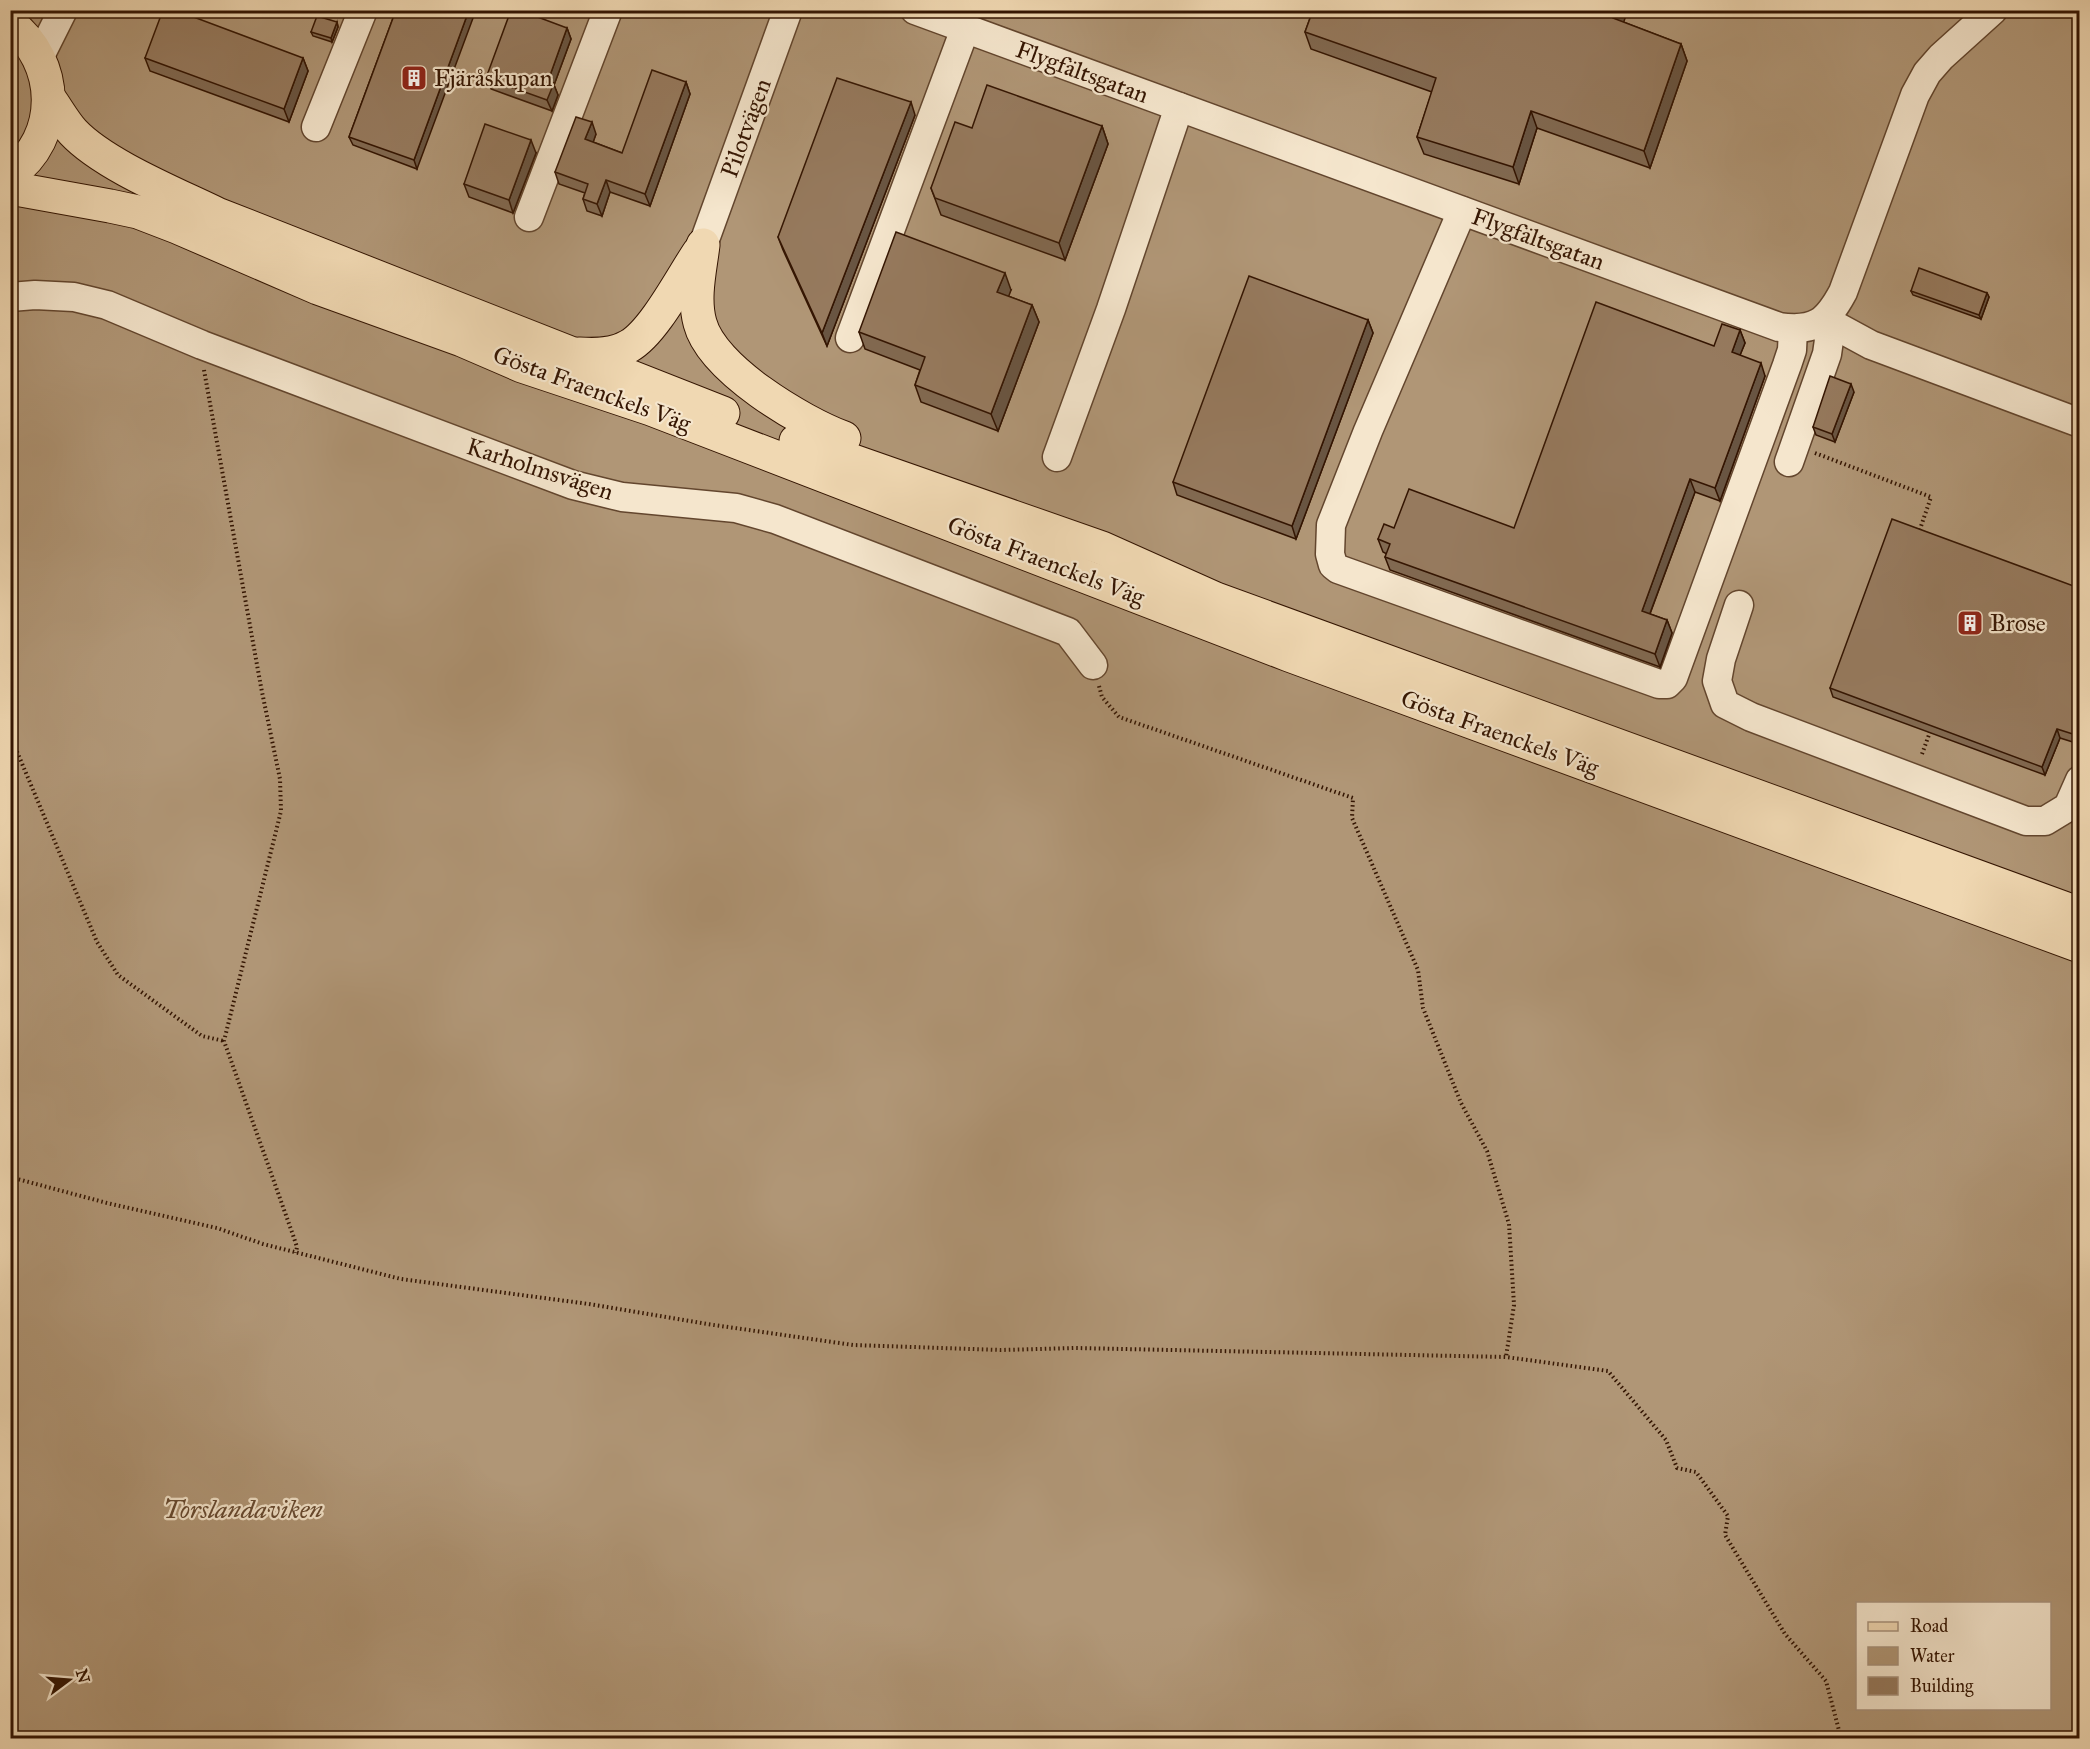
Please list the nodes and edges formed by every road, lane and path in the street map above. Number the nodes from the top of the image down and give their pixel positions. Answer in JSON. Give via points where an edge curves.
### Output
{"nodes":[{"id":1,"x":63,"y":10,"type":"edge"},
{"id":2,"x":363,"y":10,"type":"edge"},
{"id":3,"x":608,"y":10,"type":"edge"},
{"id":4,"x":788,"y":10,"type":"edge"},
{"id":5,"x":915,"y":10,"type":"edge"},
{"id":6,"x":1992,"y":10,"type":"edge"},
{"id":7,"x":10,"y":24,"type":"edge"},
{"id":8,"x":965,"y":29,"type":"junction"},
{"id":9,"x":39,"y":58,"type":"junction"},
{"id":10,"x":50,"y":98,"type":"junction"},
{"id":11,"x":1179,"y":107,"type":"junction"},
{"id":12,"x":316,"y":127,"type":"dead end"},
{"id":13,"x":10,"y":174,"type":"edge"},
{"id":14,"x":10,"y":188,"type":"edge"},
{"id":15,"x":1462,"y":211,"type":"junction"},
{"id":16,"x":529,"y":217,"type":"dead end"},
{"id":17,"x":703,"y":245,"type":"junction"},
{"id":18,"x":10,"y":297,"type":"edge"},
{"id":19,"x":1825,"y":320,"type":"junction"},
{"id":20,"x":1793,"y":329,"type":"junction"},
{"id":21,"x":850,"y":338,"type":"dead end"},
{"id":22,"x":202,"y":345,"type":"junction"},
{"id":23,"x":573,"y":354,"type":"junction"},
{"id":24,"x":2079,"y":423,"type":"edge"},
{"id":25,"x":1792,"y":453,"type":"joint"},
{"id":26,"x":1057,"y":457,"type":"dead end"},
{"id":27,"x":963,"y":498,"type":"junction"},
{"id":28,"x":1917,"y":536,"type":"edge"},
{"id":29,"x":1739,"y":605,"type":"dead end"},
{"id":30,"x":1093,"y":665,"type":"joint"},
{"id":31,"x":1930,"y":732,"type":"edge"},
{"id":32,"x":10,"y":735,"type":"edge"},
{"id":33,"x":1922,"y":754,"type":"dead end"},
{"id":34,"x":2079,"y":780,"type":"edge"},
{"id":35,"x":2079,"y":914,"type":"edge"},
{"id":36,"x":2079,"y":946,"type":"edge"},
{"id":37,"x":224,"y":1041,"type":"junction"},
{"id":38,"x":10,"y":1177,"type":"edge"},
{"id":39,"x":296,"y":1252,"type":"junction"},
{"id":40,"x":1506,"y":1357,"type":"junction"},
{"id":41,"x":1841,"y":1738,"type":"edge"}],
"edges":[{"from":1,"to":9,"type":"street"},
{"from":2,"to":12,"type":"street"},
{"from":3,"to":16,"type":"street"},
{"from":4,"to":17,"type":"street","name":"Pilotvägen"},
{"from":5,"to":8,"type":"street","name":"Flygfältsgatan"},
{"from":6,"to":19,"type":"street","via":[[1941,57],[1915,95],[1844,292]]},
{"from":7,"to":9,"type":"main road","name":"Gösta Fraenckels Väg"},
{"from":8,"to":11,"type":"street","name":"Flygfältsgatan"},
{"from":8,"to":21,"type":"street"},
{"from":9,"to":10,"type":"main road","name":"Gösta Fraenckels Väg"},
{"from":10,"to":13,"type":"main road","name":"Gösta Fraenckels Väg","via":[[40,138],[25,161]]},
{"from":10,"to":23,"type":"main road","name":"Gösta Fraenckels Väg","via":[[74,132],[103,155],[148,181],[288,243]]},
{"from":11,"to":15,"type":"street","name":"Flygfältsgatan"},
{"from":11,"to":26,"type":"street"},
{"from":14,"to":36,"type":"main road","name":"Gösta Fraenckels Väg","via":[[138,212],[318,288],[522,366],[651,409],[1289,656]]},
{"from":15,"to":20,"type":"street","name":"Flygfältsgatan"},
{"from":15,"to":20,"type":"street","via":[[1331,525],[1333,565],[1659,684],[1667,684],[1673,678],[1787,365]]},
{"from":17,"to":23,"type":"main road","via":[[641,338],[615,352]]},
{"from":17,"to":27,"type":"main road","via":[[697,308],[705,337],[726,362],[770,400],[800,418],[925,472]]},
{"from":18,"to":22,"type":"street","name":"Karholmsvägen","via":[[90,300]]},
{"from":19,"to":20,"type":"street"},
{"from":19,"to":24,"type":"street","via":[[1871,345]]},
{"from":19,"to":25,"type":"street","via":[[1827,354]]},
{"from":22,"to":30,"type":"street","name":"Karholmsvägen","via":[[573,485],[622,497],[736,508],[775,519],[1068,632]]},
{"from":22,"to":37,"type":"path","via":[[280,779],[281,811]]},
{"from":23,"to":27,"type":"main road","name":"Gösta Fraenckels Väg","via":[[814,449]]},
{"from":25,"to":28,"type":"path","via":[[1931,497]]},
{"from":27,"to":35,"type":"main road","name":"Gösta Fraenckels Väg","via":[[1102,548],[1216,599]]},
{"from":29,"to":34,"type":"street","via":[[1717,681],[1725,704],[2026,821],[2045,821],[2068,807]]},
{"from":30,"to":40,"type":"path","via":[[1102,698],[1119,717],[1353,798],[1352,818],[1418,970],[1423,1008],[1461,1103],[1487,1151],[1509,1224],[1515,1305]]},
{"from":31,"to":33,"type":"path"},
{"from":32,"to":37,"type":"path","via":[[97,942],[117,975],[202,1036]]},
{"from":37,"to":39,"type":"path"},
{"from":38,"to":39,"type":"path","via":[[217,1228]]},
{"from":39,"to":40,"type":"path","via":[[401,1279],[853,1345]]},
{"from":40,"to":41,"type":"path","via":[[1608,1371],[1666,1440],[1677,1468],[1696,1472],[1728,1516],[1725,1535],[1785,1634],[1826,1681]]}]}
